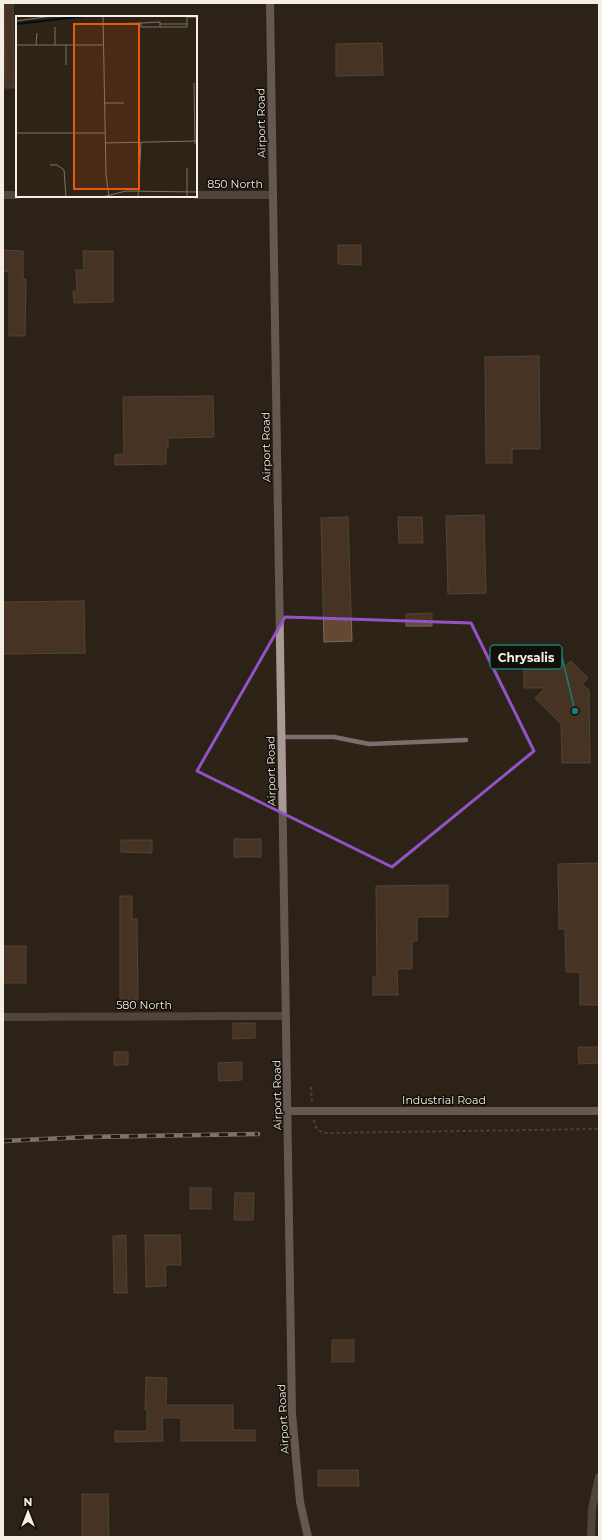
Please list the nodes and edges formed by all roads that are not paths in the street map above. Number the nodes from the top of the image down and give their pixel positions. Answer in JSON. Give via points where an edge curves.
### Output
{"nodes":[{"id":1,"x":270,"y":3,"type":"edge"},
{"id":2,"x":3,"y":195,"type":"edge"},
{"id":3,"x":16,"y":195,"type":"edge"},
{"id":4,"x":197,"y":195,"type":"edge"},
{"id":5,"x":273,"y":195,"type":"junction"},
{"id":6,"x":282,"y":737,"type":"junction"},
{"id":7,"x":466,"y":740,"type":"dead end"},
{"id":8,"x":286,"y":1016,"type":"junction"},
{"id":9,"x":3,"y":1017,"type":"edge"},
{"id":10,"x":288,"y":1111,"type":"junction"},
{"id":11,"x":599,"y":1111,"type":"edge"},
{"id":12,"x":599,"y":1477,"type":"edge"},
{"id":13,"x":308,"y":1537,"type":"edge"},
{"id":14,"x":591,"y":1537,"type":"edge"}],
"edges":[{"from":1,"to":5,"type":"street","name":"Airport Road"},
{"from":2,"to":3,"type":"street"},
{"from":4,"to":5,"type":"street","name":"850 North"},
{"from":5,"to":6,"type":"street","name":"Airport Road"},
{"from":6,"to":7,"type":"lane","via":[[334,737],[369,744]]},
{"from":6,"to":8,"type":"street","name":"Airport Road"},
{"from":8,"to":9,"type":"street","name":"580 North"},
{"from":8,"to":10,"type":"street","name":"Airport Road"},
{"from":10,"to":11,"type":"street","name":"Industrial Road"},
{"from":10,"to":13,"type":"street","name":"Airport Road","via":[[292,1413],[300,1502]]},
{"from":12,"to":14,"type":"street","via":[[592,1509]]}]}
